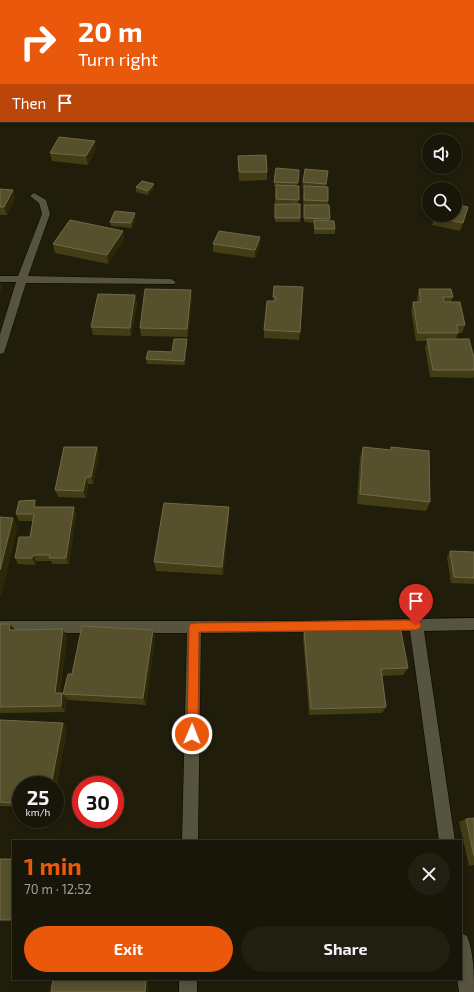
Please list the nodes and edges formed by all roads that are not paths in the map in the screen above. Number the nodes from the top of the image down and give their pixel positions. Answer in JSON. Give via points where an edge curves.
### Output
{"nodes":[{"id":1,"x":34,"y":196,"type":"dead end"},
{"id":2,"x":22,"y":278,"type":"junction"},
{"id":3,"x":0,"y":279,"type":"edge"},
{"id":4,"x":171,"y":282,"type":"dead end"},
{"id":5,"x":0,"y":350,"type":"edge"},
{"id":6,"x":474,"y":624,"type":"edge"},
{"id":7,"x":416,"y":625,"type":"junction"},
{"id":8,"x":194,"y":627,"type":"junction"},
{"id":9,"x":0,"y":629,"type":"edge"},
{"id":10,"x":190,"y":840,"type":"edge"},
{"id":11,"x":447,"y":840,"type":"edge"},
{"id":12,"x":462,"y":949,"type":"edge"},
{"id":13,"x":188,"y":980,"type":"edge"},
{"id":14,"x":188,"y":992,"type":"edge"},
{"id":15,"x":468,"y":992,"type":"edge"}],
"edges":[{"from":1,"to":2,"type":"street","via":[[44,202],[46,214]]},
{"from":2,"to":3,"type":"street"},
{"from":2,"to":4,"type":"street"},
{"from":2,"to":5,"type":"street"},
{"from":6,"to":7,"type":"street"},
{"from":7,"to":8,"type":"street"},
{"from":7,"to":11,"type":"street"},
{"from":8,"to":9,"type":"street"},
{"from":8,"to":10,"type":"street"},
{"from":12,"to":15,"type":"street"},
{"from":13,"to":14,"type":"street"}]}
